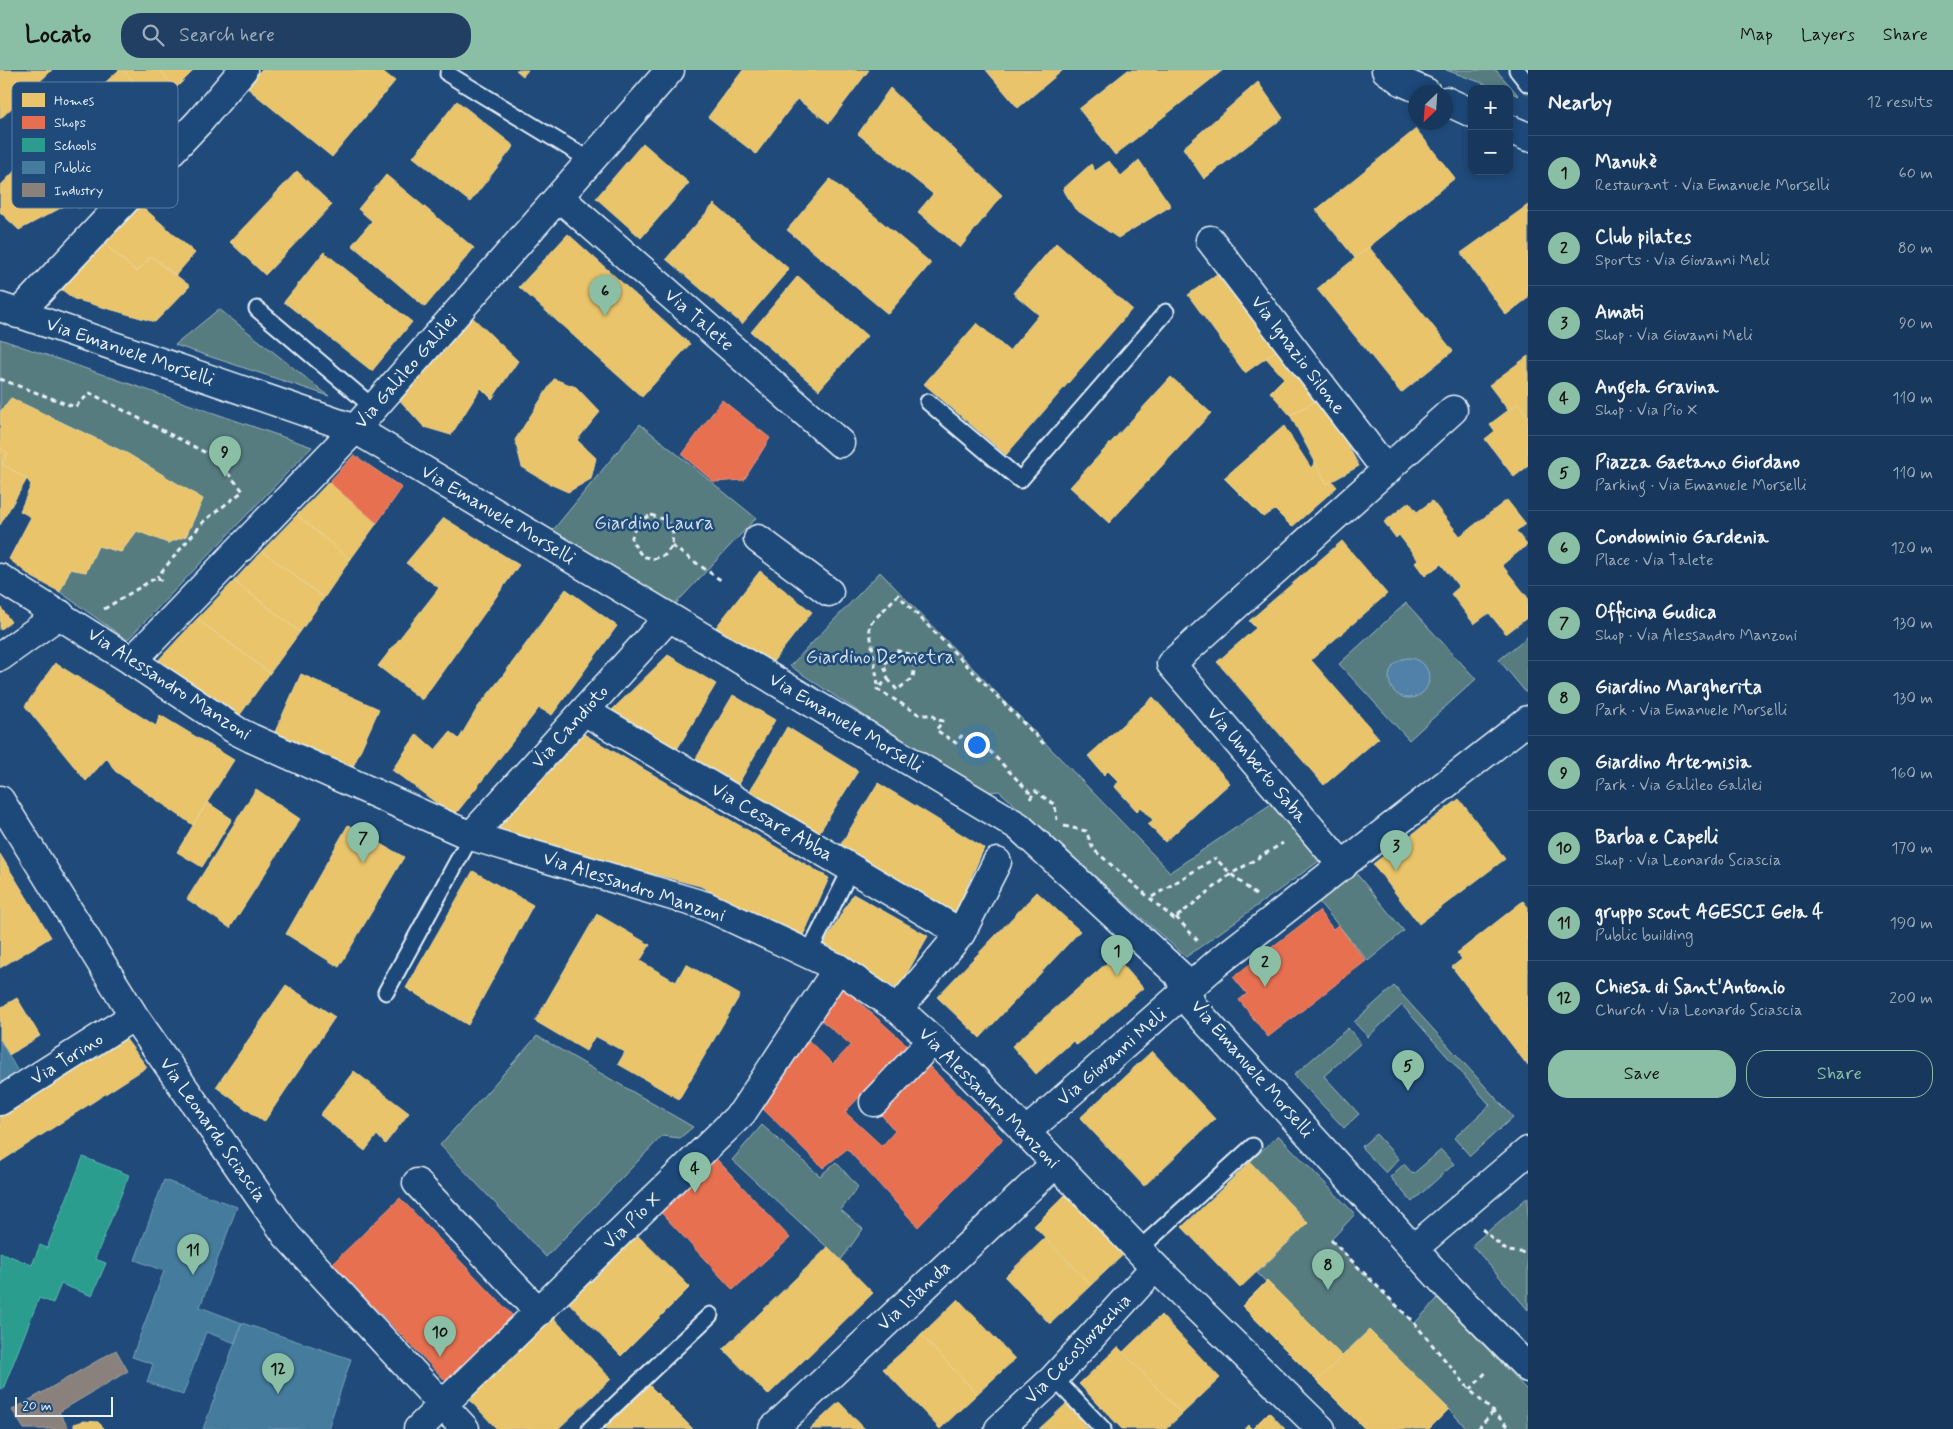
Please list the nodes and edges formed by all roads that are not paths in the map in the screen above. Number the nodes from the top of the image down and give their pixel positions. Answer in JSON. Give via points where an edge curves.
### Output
{"nodes":[{"id":1,"x":243,"y":70,"type":"edge"},
{"id":2,"x":670,"y":70,"type":"edge"},
{"id":3,"x":1517,"y":70,"type":"edge"},
{"id":4,"x":448,"y":74,"type":"dead end"},
{"id":5,"x":1528,"y":84,"type":"edge"},
{"id":6,"x":1453,"y":104,"type":"edge"},
{"id":7,"x":1468,"y":111,"type":"edge"},
{"id":8,"x":1511,"y":130,"type":"edge"},
{"id":9,"x":1528,"y":138,"type":"edge"},
{"id":10,"x":178,"y":143,"type":"edge"},
{"id":11,"x":591,"y":161,"type":"junction"},
{"id":12,"x":559,"y":197,"type":"junction"},
{"id":13,"x":112,"y":208,"type":"edge"},
{"id":14,"x":1210,"y":240,"type":"dead end"},
{"id":15,"x":257,"y":309,"type":"dead end"},
{"id":16,"x":9,"y":310,"type":"edge"},
{"id":17,"x":1166,"y":312,"type":"dead end"},
{"id":18,"x":928,"y":402,"type":"dead end"},
{"id":19,"x":374,"y":408,"type":"junction"},
{"id":20,"x":1453,"y":410,"type":"dead end"},
{"id":21,"x":355,"y":430,"type":"junction"},
{"id":22,"x":840,"y":443,"type":"dead end"},
{"id":23,"x":1387,"y":471,"type":"junction"},
{"id":24,"x":758,"y":539,"type":"dead end"},
{"id":25,"x":0,"y":578,"type":"edge"},
{"id":26,"x":829,"y":592,"type":"dead end"},
{"id":27,"x":60,"y":614,"type":"junction"},
{"id":28,"x":668,"y":617,"type":"junction"},
{"id":29,"x":0,"y":657,"type":"edge"},
{"id":30,"x":132,"y":661,"type":"junction"},
{"id":31,"x":584,"y":712,"type":"junction"},
{"id":32,"x":1528,"y":720,"type":"edge"},
{"id":33,"x":0,"y":800,"type":"edge"},
{"id":34,"x":471,"y":836,"type":"junction"},
{"id":35,"x":997,"y":862,"type":"dead end"},
{"id":36,"x":1343,"y":866,"type":"junction"},
{"id":37,"x":851,"y":869,"type":"junction"},
{"id":38,"x":961,"y":933,"type":"junction"},
{"id":39,"x":809,"y":953,"type":"junction"},
{"id":40,"x":838,"y":968,"type":"junction"},
{"id":41,"x":386,"y":992,"type":"dead end"},
{"id":42,"x":1186,"y":992,"type":"junction"},
{"id":43,"x":898,"y":1008,"type":"junction"},
{"id":44,"x":134,"y":1016,"type":"junction"},
{"id":45,"x":933,"y":1040,"type":"junction"},
{"id":46,"x":0,"y":1101,"type":"edge"},
{"id":47,"x":874,"y":1102,"type":"dead end"},
{"id":48,"x":1026,"y":1132,"type":"junction"},
{"id":49,"x":1254,"y":1146,"type":"dead end"},
{"id":50,"x":1528,"y":1151,"type":"edge"},
{"id":51,"x":1055,"y":1164,"type":"junction"},
{"id":52,"x":417,"y":1183,"type":"dead end"},
{"id":53,"x":1413,"y":1249,"type":"junction"},
{"id":54,"x":1147,"y":1259,"type":"junction"},
{"id":55,"x":539,"y":1312,"type":"junction"},
{"id":56,"x":710,"y":1315,"type":"dead end"},
{"id":57,"x":1528,"y":1368,"type":"edge"},
{"id":58,"x":1054,"y":1378,"type":"junction"},
{"id":59,"x":444,"y":1406,"type":"junction"},
{"id":60,"x":418,"y":1429,"type":"edge"},
{"id":61,"x":465,"y":1429,"type":"edge"},
{"id":62,"x":590,"y":1429,"type":"edge"},
{"id":63,"x":773,"y":1429,"type":"edge"},
{"id":64,"x":999,"y":1429,"type":"edge"},
{"id":65,"x":1103,"y":1429,"type":"edge"},
{"id":66,"x":1321,"y":1429,"type":"edge"}],
"edges":[{"from":1,"to":10,"type":"street"},
{"from":2,"to":11,"type":"street","name":"Via Galileo Galilei"},
{"from":3,"to":5,"type":"lane"},
{"from":4,"to":11,"type":"lane"},
{"from":6,"to":7,"type":"street"},
{"from":8,"to":9,"type":"street"},
{"from":11,"to":12,"type":"street","name":"Via Galileo Galilei"},
{"from":12,"to":19,"type":"street","name":"Via Galileo Galilei"},
{"from":12,"to":22,"type":"street","name":"Via Talete"},
{"from":13,"to":16,"type":"street"},
{"from":14,"to":23,"type":"street","name":"Via Ignazio Silone"},
{"from":15,"to":19,"type":"lane"},
{"from":16,"to":21,"type":"street","name":"Via Emanuele Morselli"},
{"from":17,"to":18,"type":"lane","via":[[1020,480]]},
{"from":19,"to":21,"type":"street","name":"Via Galileo Galilei"},
{"from":20,"to":23,"type":"street"},
{"from":21,"to":28,"type":"street","name":"Via Emanuele Morselli"},
{"from":21,"to":30,"type":"street","name":"Via Galileo Galilei"},
{"from":23,"to":36,"type":"street","name":"Via Umberto Saba","via":[[1171,664]]},
{"from":24,"to":26,"type":"street"},
{"from":25,"to":27,"type":"street","name":"Via Alessandro Manzoni"},
{"from":27,"to":29,"type":"street"},
{"from":27,"to":30,"type":"street","name":"Via Alessandro Manzoni"},
{"from":28,"to":31,"type":"street","name":"Via Candioto"},
{"from":28,"to":42,"type":"street","name":"Via Emanuele Morselli","via":[[1018,826],[1178,974]]},
{"from":30,"to":34,"type":"street","name":"Via Alessandro Manzoni","via":[[236,731]]},
{"from":31,"to":34,"type":"street","name":"Via Candioto"},
{"from":31,"to":37,"type":"street","name":"Via Cesare Abba"},
{"from":32,"to":36,"type":"street","name":"Via Giovanni Meli"},
{"from":33,"to":44,"type":"street","name":"Via Leonardo Sciascia"},
{"from":34,"to":39,"type":"street","name":"Via Alessandro Manzoni","via":[[706,906]]},
{"from":34,"to":41,"type":"lane"},
{"from":35,"to":38,"type":"street"},
{"from":36,"to":42,"type":"street","name":"Via Giovanni Meli","via":[[1217,963]]},
{"from":37,"to":38,"type":"street","name":"Via Cesare Abba"},
{"from":37,"to":39,"type":"lane"},
{"from":38,"to":43,"type":"street"},
{"from":39,"to":40,"type":"street","name":"Via Alessandro Manzoni"},
{"from":40,"to":43,"type":"street","name":"Via Alessandro Manzoni"},
{"from":40,"to":55,"type":"street","name":"Via Pio X","via":[[742,1113]]},
{"from":42,"to":48,"type":"street","name":"Via Giovanni Meli"},
{"from":42,"to":53,"type":"street","name":"Via Emanuele Morselli","via":[[1193,1007]]},
{"from":43,"to":45,"type":"street","name":"Via Alessandro Manzoni"},
{"from":44,"to":46,"type":"street","name":"Via Torino"},
{"from":44,"to":59,"type":"street","name":"Via Leonardo Sciascia","via":[[287,1236]]},
{"from":45,"to":47,"type":"street"},
{"from":45,"to":48,"type":"street","name":"Via Alessandro Manzoni","via":[[966,1069]]},
{"from":48,"to":51,"type":"street","name":"Via Alessandro Manzoni"},
{"from":49,"to":54,"type":"lane"},
{"from":50,"to":53,"type":"street"},
{"from":51,"to":54,"type":"street","name":"Via Alessandro Manzoni"},
{"from":51,"to":63,"type":"street","name":"Via Islanda"},
{"from":52,"to":55,"type":"street"},
{"from":53,"to":57,"type":"street","name":"Via Emanuele Morselli"},
{"from":54,"to":58,"type":"street","name":"Via Cecoslovacchia"},
{"from":54,"to":66,"type":"street","name":"Via Alessandro Manzoni"},
{"from":55,"to":59,"type":"street","name":"Via Pio X"},
{"from":56,"to":62,"type":"lane"},
{"from":58,"to":64,"type":"street","name":"Via Cecoslovacchia"},
{"from":58,"to":65,"type":"lane"},
{"from":59,"to":60,"type":"street","name":"Via Pio X"},
{"from":59,"to":61,"type":"street","name":"Via Leonardo Sciascia"}]}
